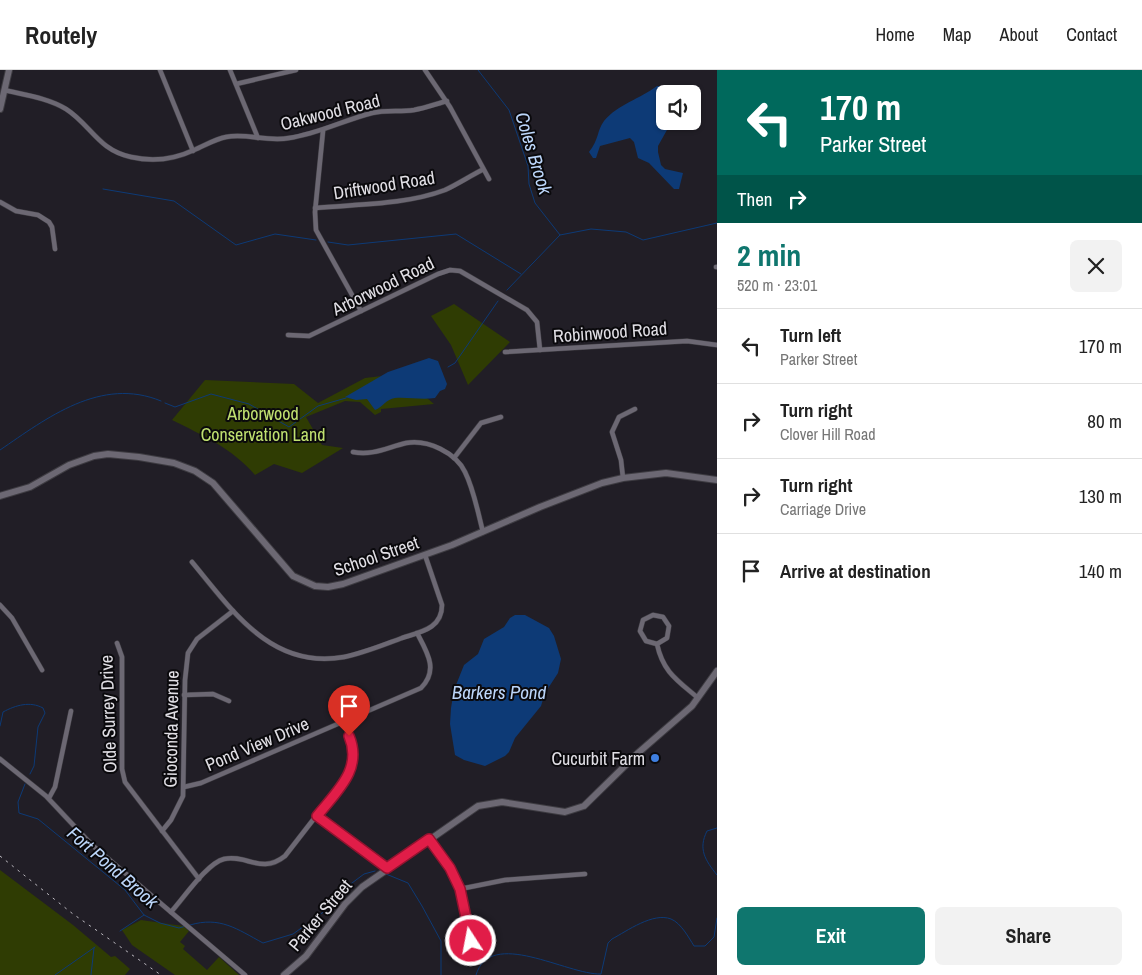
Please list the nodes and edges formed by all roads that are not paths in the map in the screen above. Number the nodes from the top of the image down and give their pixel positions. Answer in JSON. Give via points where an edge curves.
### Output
{"nodes":[{"id":1,"x":9,"y":70,"type":"edge"},
{"id":2,"x":160,"y":70,"type":"edge"},
{"id":3,"x":230,"y":70,"type":"edge"},
{"id":4,"x":296,"y":70,"type":"edge"},
{"id":5,"x":425,"y":70,"type":"edge"},
{"id":6,"x":236,"y":84,"type":"junction"},
{"id":7,"x":4,"y":90,"type":"junction"},
{"id":8,"x":447,"y":102,"type":"junction"},
{"id":9,"x":0,"y":110,"type":"edge"},
{"id":10,"x":323,"y":131,"type":"junction"},
{"id":11,"x":258,"y":138,"type":"junction"},
{"id":12,"x":192,"y":151,"type":"junction"},
{"id":13,"x":482,"y":170,"type":"junction"},
{"id":14,"x":488,"y":180,"type":"dead end"},
{"id":15,"x":0,"y":202,"type":"edge"},
{"id":16,"x":315,"y":208,"type":"junction"},
{"id":17,"x":55,"y":249,"type":"dead end"},
{"id":18,"x":360,"y":311,"type":"junction"},
{"id":19,"x":288,"y":335,"type":"dead end"},
{"id":20,"x":717,"y":344,"type":"edge"},
{"id":21,"x":540,"y":350,"type":"junction"},
{"id":22,"x":505,"y":352,"type":"dead end"},
{"id":23,"x":634,"y":409,"type":"dead end"},
{"id":24,"x":501,"y":417,"type":"dead end"},
{"id":25,"x":354,"y":452,"type":"dead end"},
{"id":26,"x":454,"y":458,"type":"junction"},
{"id":27,"x":623,"y":478,"type":"junction"},
{"id":28,"x":717,"y":480,"type":"edge"},
{"id":29,"x":0,"y":496,"type":"edge"},
{"id":30,"x":483,"y":532,"type":"junction"},
{"id":31,"x":426,"y":555,"type":"junction"},
{"id":32,"x":192,"y":562,"type":"dead end"},
{"id":33,"x":0,"y":605,"type":"edge"},
{"id":34,"x":233,"y":611,"type":"junction"},
{"id":35,"x":417,"y":633,"type":"junction"},
{"id":36,"x":117,"y":643,"type":"dead end"},
{"id":37,"x":658,"y":644,"type":"junction"},
{"id":38,"x":42,"y":670,"type":"dead end"},
{"id":39,"x":717,"y":671,"type":"edge"},
{"id":40,"x":184,"y":694,"type":"junction"},
{"id":41,"x":698,"y":698,"type":"junction"},
{"id":42,"x":229,"y":701,"type":"dead end"},
{"id":43,"x":71,"y":711,"type":"dead end"},
{"id":44,"x":344,"y":722,"type":"junction"},
{"id":45,"x":0,"y":759,"type":"edge"},
{"id":46,"x":184,"y":787,"type":"junction"},
{"id":47,"x":49,"y":798,"type":"junction"},
{"id":48,"x":317,"y":816,"type":"junction"},
{"id":49,"x":162,"y":831,"type":"junction"},
{"id":50,"x":429,"y":839,"type":"junction"},
{"id":51,"x":387,"y":868,"type":"junction"},
{"id":52,"x":585,"y":874,"type":"dead end"},
{"id":53,"x":199,"y":879,"type":"junction"},
{"id":54,"x":460,"y":889,"type":"junction"},
{"id":55,"x":171,"y":912,"type":"junction"},
{"id":56,"x":468,"y":926,"type":"junction"},
{"id":57,"x":245,"y":975,"type":"edge"},
{"id":58,"x":284,"y":975,"type":"edge"}],
"edges":[{"from":1,"to":7,"type":"street"},
{"from":2,"to":12,"type":"street"},
{"from":3,"to":6,"type":"street"},
{"from":4,"to":6,"type":"street"},
{"from":5,"to":8,"type":"street"},
{"from":6,"to":11,"type":"street"},
{"from":7,"to":9,"type":"street"},
{"from":7,"to":12,"type":"street","name":"Oakwood Road","via":[[42,99],[66,109],[96,139],[130,157],[160,160]]},
{"from":8,"to":10,"type":"street","name":"Oakwood Road","via":[[414,110],[356,117]]},
{"from":8,"to":13,"type":"street"},
{"from":10,"to":11,"type":"street","name":"Oakwood Road","via":[[291,138]]},
{"from":10,"to":16,"type":"street"},
{"from":11,"to":12,"type":"street","name":"Oakwood Road","via":[[226,137]]},
{"from":13,"to":14,"type":"street"},
{"from":13,"to":16,"type":"street","name":"Driftwood Road","via":[[430,194]]},
{"from":15,"to":17,"type":"street","via":[[49,222]]},
{"from":16,"to":18,"type":"street","via":[[317,234]]},
{"from":18,"to":19,"type":"street","name":"Arborwood Road","via":[[309,336]]},
{"from":18,"to":21,"type":"street","name":"Arborwood Road","via":[[442,272],[460,271],[533,316],[538,325]]},
{"from":20,"to":21,"type":"street","name":"Robinwood Road","via":[[682,341]]},
{"from":21,"to":22,"type":"street","name":"Robinwood Road"},
{"from":23,"to":27,"type":"street","via":[[619,417],[612,432]]},
{"from":24,"to":26,"type":"street","via":[[481,423]]},
{"from":25,"to":26,"type":"street","via":[[373,453],[410,442],[432,446]]},
{"from":26,"to":30,"type":"street","via":[[465,472]]},
{"from":27,"to":28,"type":"street","name":"School Street","via":[[666,474]]},
{"from":27,"to":30,"type":"street","name":"School Street","via":[[548,504]]},
{"from":29,"to":31,"type":"street","name":"School Street","via":[[30,487],[85,458],[108,454],[150,458],[188,468],[213,483],[286,570],[308,584],[335,586]]},
{"from":30,"to":31,"type":"street","name":"School Street"},
{"from":31,"to":35,"type":"street","via":[[442,612],[436,624]]},
{"from":32,"to":34,"type":"street"},
{"from":33,"to":38,"type":"street","via":[[12,618]]},
{"from":34,"to":35,"type":"street","via":[[245,625],[268,642],[310,657],[345,656]]},
{"from":34,"to":40,"type":"street","name":"Gioconda Avenue","via":[[206,630],[189,649]]},
{"from":35,"to":44,"type":"street","name":"Pond View Drive","via":[[431,666],[425,684]]},
{"from":36,"to":49,"type":"street","name":"Olde Surrey Drive","via":[[122,657],[123,778]]},
{"from":37,"to":37,"type":"street","via":[[666,640],[670,629],[664,618],[654,615],[643,620],[640,631],[646,641]]},
{"from":37,"to":41,"type":"street","via":[[661,660],[668,672]]},
{"from":39,"to":41,"type":"street","name":"Parker Street"},
{"from":40,"to":42,"type":"street","via":[[213,694]]},
{"from":40,"to":46,"type":"street","name":"Gioconda Avenue"},
{"from":41,"to":50,"type":"street","name":"Parker Street","via":[[584,806],[565,812],[506,802],[485,803]]},
{"from":43,"to":47,"type":"street","via":[[55,787]]},
{"from":44,"to":46,"type":"street","name":"Pond View Drive","via":[[201,783]]},
{"from":44,"to":48,"type":"street","via":[[354,749],[353,766]]},
{"from":45,"to":47,"type":"street"},
{"from":46,"to":49,"type":"street","name":"Gioconda Avenue","via":[[180,804]]},
{"from":47,"to":55,"type":"street","via":[[92,845]]},
{"from":48,"to":51,"type":"street"},
{"from":48,"to":53,"type":"street","via":[[280,859],[265,865],[224,860]]},
{"from":49,"to":53,"type":"street","name":"Olde Surrey Drive"},
{"from":50,"to":51,"type":"street","name":"Parker Street"},
{"from":50,"to":54,"type":"street","via":[[450,868]]},
{"from":51,"to":58,"type":"street","name":"Parker Street","via":[[351,898],[306,956]]},
{"from":52,"to":54,"type":"street","via":[[506,880]]},
{"from":53,"to":55,"type":"street"},
{"from":54,"to":56,"type":"street"},
{"from":55,"to":57,"type":"street"},
{"from":56,"to":56,"type":"street","via":[[472,944],[479,948],[484,946],[487,941],[485,933]]}]}
